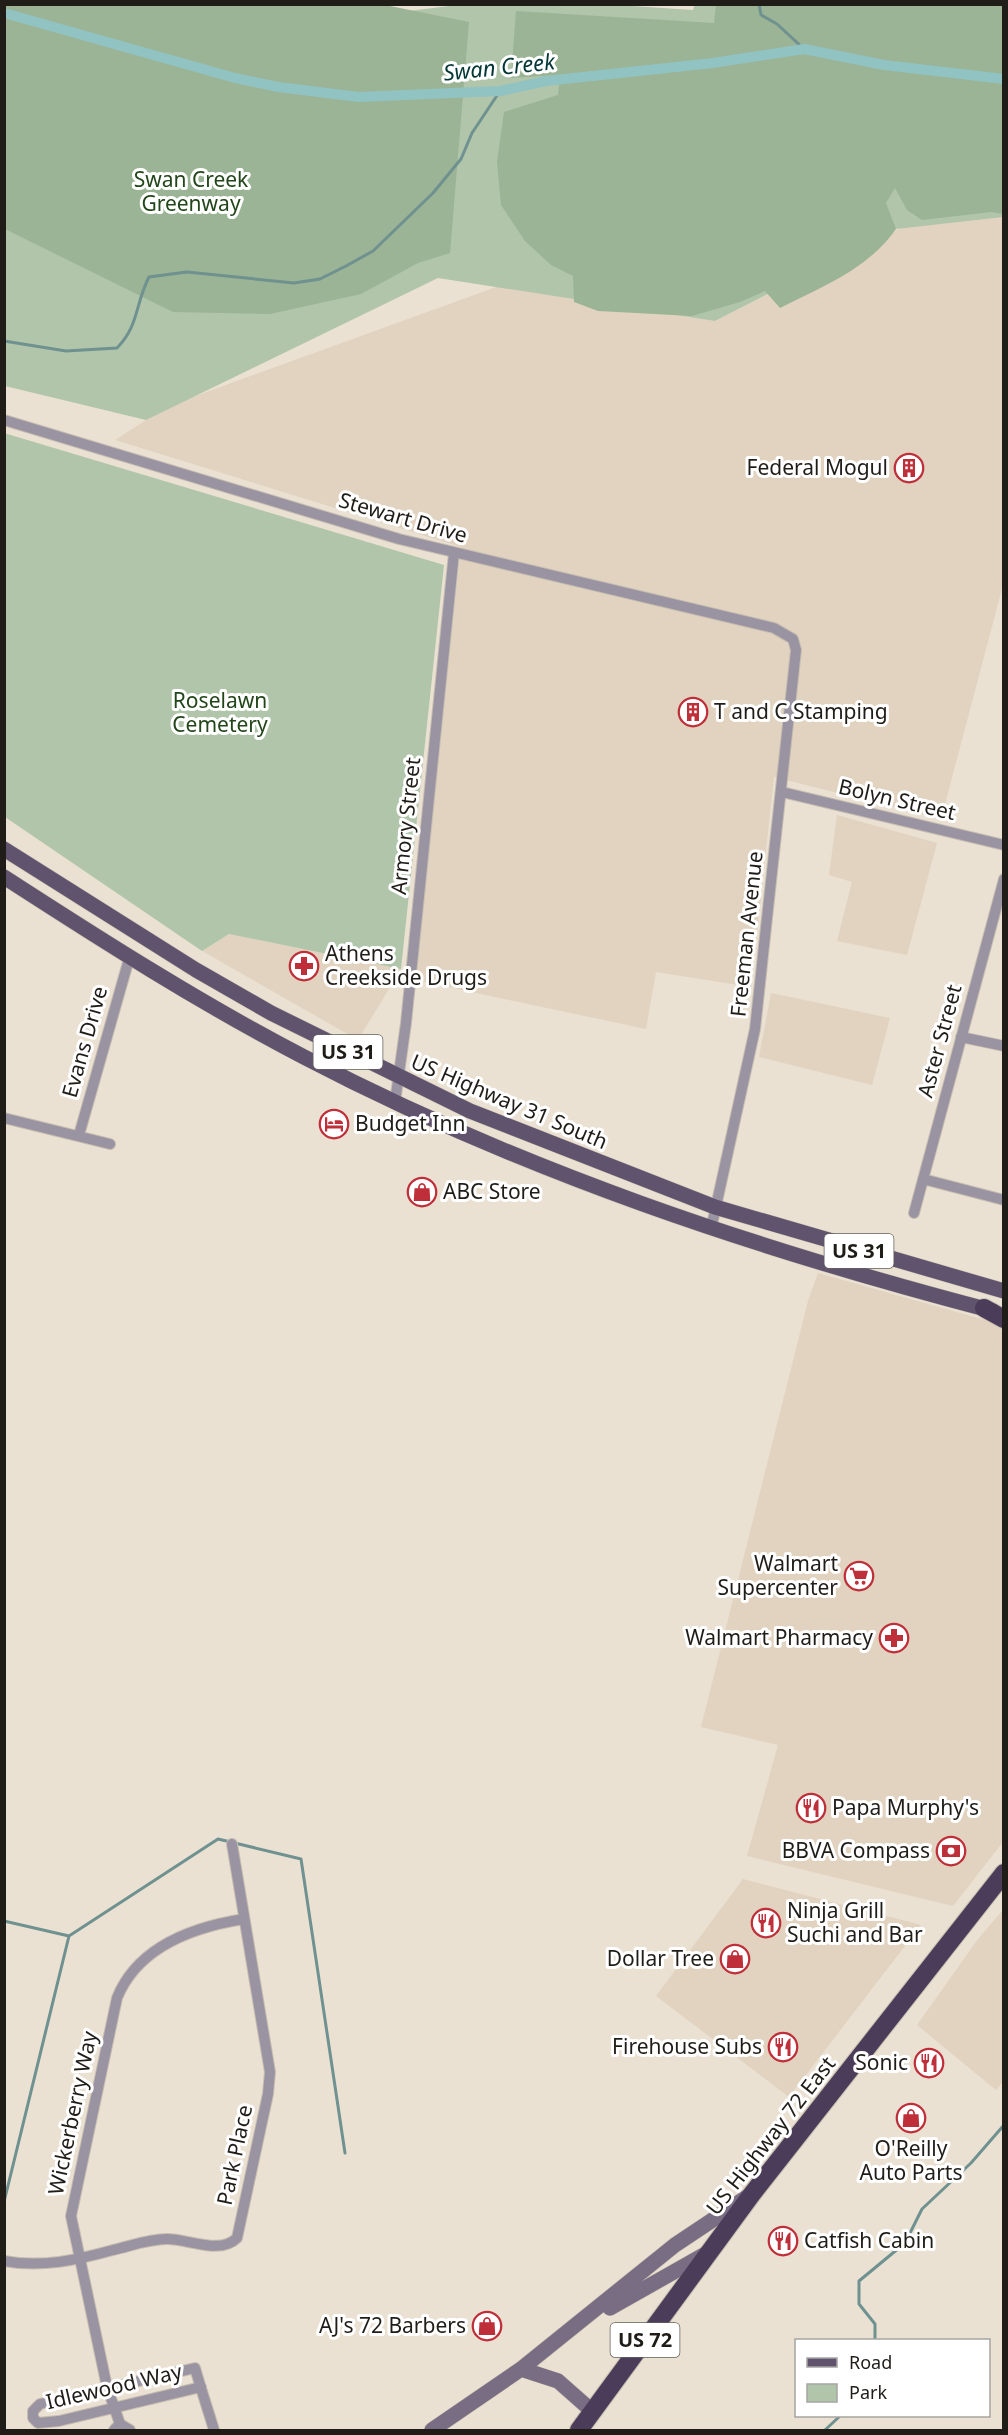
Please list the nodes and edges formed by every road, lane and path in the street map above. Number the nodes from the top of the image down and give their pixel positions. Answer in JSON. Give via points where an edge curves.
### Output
{"nodes":[{"id":1,"x":4,"y":420,"type":"edge"},
{"id":2,"x":454,"y":553,"type":"junction"},
{"id":3,"x":793,"y":639,"type":"joint"},
{"id":4,"x":782,"y":792,"type":"junction"},
{"id":5,"x":1004,"y":845,"type":"edge"},
{"id":6,"x":4,"y":849,"type":"edge"},
{"id":7,"x":1004,"y":879,"type":"edge"},
{"id":8,"x":5,"y":881,"type":"edge"},
{"id":9,"x":129,"y":959,"type":"junction"},
{"id":10,"x":962,"y":1037,"type":"junction"},
{"id":11,"x":1004,"y":1047,"type":"edge"},
{"id":12,"x":397,"y":1077,"type":"junction"},
{"id":13,"x":395,"y":1102,"type":"junction"},
{"id":14,"x":4,"y":1118,"type":"edge"},
{"id":15,"x":80,"y":1135,"type":"junction"},
{"id":16,"x":110,"y":1144,"type":"dead end"},
{"id":17,"x":923,"y":1179,"type":"junction"},
{"id":18,"x":1004,"y":1200,"type":"edge"},
{"id":19,"x":715,"y":1207,"type":"junction"},
{"id":20,"x":914,"y":1213,"type":"dead end"},
{"id":21,"x":711,"y":1229,"type":"junction"},
{"id":22,"x":1004,"y":1291,"type":"edge"},
{"id":23,"x":984,"y":1308,"type":"junction"},
{"id":24,"x":1004,"y":1314,"type":"edge"},
{"id":25,"x":1004,"y":1319,"type":"edge"},
{"id":26,"x":232,"y":1844,"type":"dead end"},
{"id":27,"x":1004,"y":1873,"type":"edge"},
{"id":28,"x":244,"y":1919,"type":"junction"},
{"id":29,"x":753,"y":2194,"type":"junction"},
{"id":30,"x":712,"y":2250,"type":"junction"},
{"id":31,"x":81,"y":2259,"type":"junction"},
{"id":32,"x":4,"y":2261,"type":"edge"},
{"id":33,"x":559,"y":2339,"type":"junction"},
{"id":34,"x":521,"y":2369,"type":"junction"},
{"id":35,"x":107,"y":2387,"type":"junction"},
{"id":36,"x":201,"y":2387,"type":"junction"},
{"id":37,"x":112,"y":2407,"type":"junction"},
{"id":38,"x":592,"y":2411,"type":"junction"},
{"id":39,"x":117,"y":2427,"type":"edge"},
{"id":40,"x":130,"y":2430,"type":"edge"},
{"id":41,"x":214,"y":2430,"type":"edge"},
{"id":42,"x":432,"y":2430,"type":"edge"},
{"id":43,"x":579,"y":2430,"type":"edge"}],
"edges":[{"from":1,"to":2,"type":"street","name":"Stewart Drive"},
{"from":2,"to":3,"type":"street","name":"Stewart Drive","via":[[774,628]]},
{"from":2,"to":12,"type":"street","name":"Armory Street","via":[[406,1023]]},
{"from":3,"to":4,"type":"street","name":"Freeman Avenue","via":[[796,650]]},
{"from":4,"to":5,"type":"street","name":"Bolyn Street"},
{"from":4,"to":19,"type":"street","name":"Freeman Avenue","via":[[755,1029]]},
{"from":6,"to":12,"type":"main road","name":"US Highway 31 South","number":"US 31","via":[[196,970]]},
{"from":7,"to":10,"type":"street","name":"Aster Street"},
{"from":8,"to":9,"type":"main road","name":"US Highway 31 South","number":"US 31"},
{"from":9,"to":13,"type":"main road","name":"US Highway 31 South","number":"US 31","via":[[241,1023]]},
{"from":9,"to":15,"type":"street","name":"Evans Drive"},
{"from":10,"to":11,"type":"street"},
{"from":10,"to":17,"type":"street","name":"Aster Street"},
{"from":12,"to":13,"type":"street","name":"Armory Street"},
{"from":12,"to":19,"type":"main road","name":"US Highway 31 South","number":"US 31","via":[[484,1117]]},
{"from":13,"to":21,"type":"main road","name":"US Highway 31 South","number":"US 31","via":[[464,1134]]},
{"from":14,"to":15,"type":"street"},
{"from":15,"to":16,"type":"street"},
{"from":17,"to":18,"type":"street"},
{"from":17,"to":20,"type":"street","name":"Aster Street"},
{"from":19,"to":21,"type":"street","name":"Freeman Avenue"},
{"from":19,"to":22,"type":"main road","name":"US Highway 31 South","number":"US 31"},
{"from":21,"to":23,"type":"main road","name":"US Highway 31 South","number":"US 31","via":[[855,1275]]},
{"from":23,"to":24,"type":"main road","name":"US Highway 31 South","number":"US 31"},
{"from":23,"to":25,"type":"highway"},
{"from":26,"to":28,"type":"street","name":"Park Place"},
{"from":27,"to":29,"type":"highway","name":"US Highway 72 East","number":"US 72"},
{"from":28,"to":31,"type":"street","name":"Wickerberry Way","via":[[191,1930],[143,1960],[124,1981],[117,1998],[71,2216]]},
{"from":28,"to":31,"type":"street","name":"Park Place","via":[[270,2072],[237,2238],[229,2246],[219,2247],[167,2239],[147,2241]]},
{"from":29,"to":30,"type":"highway","name":"US Highway 72 East","number":"US 72"},
{"from":29,"to":33,"type":"street","via":[[675,2245]]},
{"from":30,"to":33,"type":"street"},
{"from":30,"to":38,"type":"highway","name":"US Highway 72 East","number":"US 72"},
{"from":31,"to":32,"type":"street","name":"Park Place","via":[[31,2265]]},
{"from":31,"to":35,"type":"street","name":"Wickerberry Way"},
{"from":33,"to":34,"type":"street"},
{"from":34,"to":38,"type":"street","via":[[558,2381]]},
{"from":34,"to":42,"type":"street"},
{"from":35,"to":36,"type":"street","name":"Idlewood Way","via":[[195,2368]]},
{"from":35,"to":37,"type":"street","name":"Wickerberry Way"},
{"from":35,"to":37,"type":"street","name":"Idlewood Way","via":[[40,2404],[33,2410],[33,2418],[38,2423],[60,2421]]},
{"from":36,"to":37,"type":"street","name":"Idlewood Way"},
{"from":36,"to":41,"type":"street"},
{"from":37,"to":39,"type":"street","name":"Wickerberry Way"},
{"from":38,"to":43,"type":"highway","name":"US Highway 72 East","number":"US 72"},
{"from":39,"to":40,"type":"street","name":"Wickerberry Way"}]}
